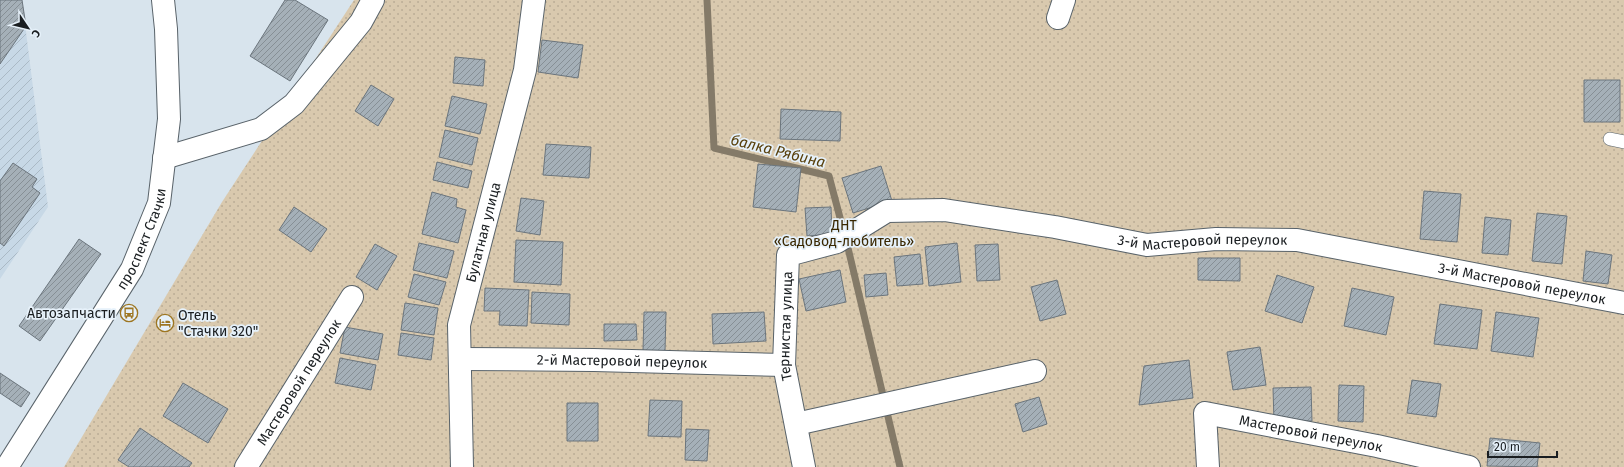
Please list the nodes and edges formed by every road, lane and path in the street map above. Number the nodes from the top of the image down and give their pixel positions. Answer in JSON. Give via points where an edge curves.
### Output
{"nodes":[{"id":1,"x":163,"y":0,"type":"edge"},
{"id":2,"x":373,"y":0,"type":"edge"},
{"id":3,"x":534,"y":0,"type":"edge"},
{"id":4,"x":1610,"y":139,"type":"dead end"},
{"id":5,"x":1624,"y":142,"type":"edge"},
{"id":6,"x":164,"y":158,"type":"junction"},
{"id":7,"x":788,"y":255,"type":"joint"},
{"id":8,"x":352,"y":297,"type":"dead end"},
{"id":9,"x":1624,"y":303,"type":"edge"},
{"id":10,"x":460,"y":359,"type":"junction"},
{"id":11,"x":784,"y":365,"type":"junction"},
{"id":12,"x":1035,"y":370,"type":"dead end"},
{"id":13,"x":796,"y":424,"type":"junction"},
{"id":14,"x":7,"y":467,"type":"edge"},
{"id":15,"x":246,"y":467,"type":"edge"},
{"id":16,"x":462,"y":467,"type":"edge"},
{"id":17,"x":804,"y":467,"type":"edge"},
{"id":18,"x":1208,"y":467,"type":"edge"},
{"id":19,"x":1469,"y":467,"type":"edge"}],
"edges":[{"from":1,"to":6,"type":"street","name":"проспект Стачки","via":[[169,119]]},
{"from":2,"to":6,"type":"street","via":[[361,22],[294,104],[261,128]]},
{"from":3,"to":10,"type":"street","name":"Булатная улица","via":[[525,70],[459,324]]},
{"from":4,"to":5,"type":"lane"},
{"from":6,"to":14,"type":"street","name":"проспект Стачки","via":[[159,203],[132,269]]},
{"from":7,"to":9,"type":"street","name":"3-й Мастеровой переулок","via":[[837,242],[887,211],[944,210],[1055,226],[1147,245],[1216,239],[1297,240]]},
{"from":7,"to":11,"type":"street","name":"Тернистая улица"},
{"from":8,"to":15,"type":"street","name":"Мастеровой переулок"},
{"from":10,"to":11,"type":"street","name":"2-й Мастеровой переулок"},
{"from":10,"to":16,"type":"street","name":"Булатная улица"},
{"from":11,"to":13,"type":"street","name":"Тернистая улица"},
{"from":12,"to":13,"type":"street"},
{"from":13,"to":17,"type":"street","name":"Тернистая улица"},
{"from":18,"to":19,"type":"street","name":"Мастеровой переулок","via":[[1205,414],[1377,446]]}]}
